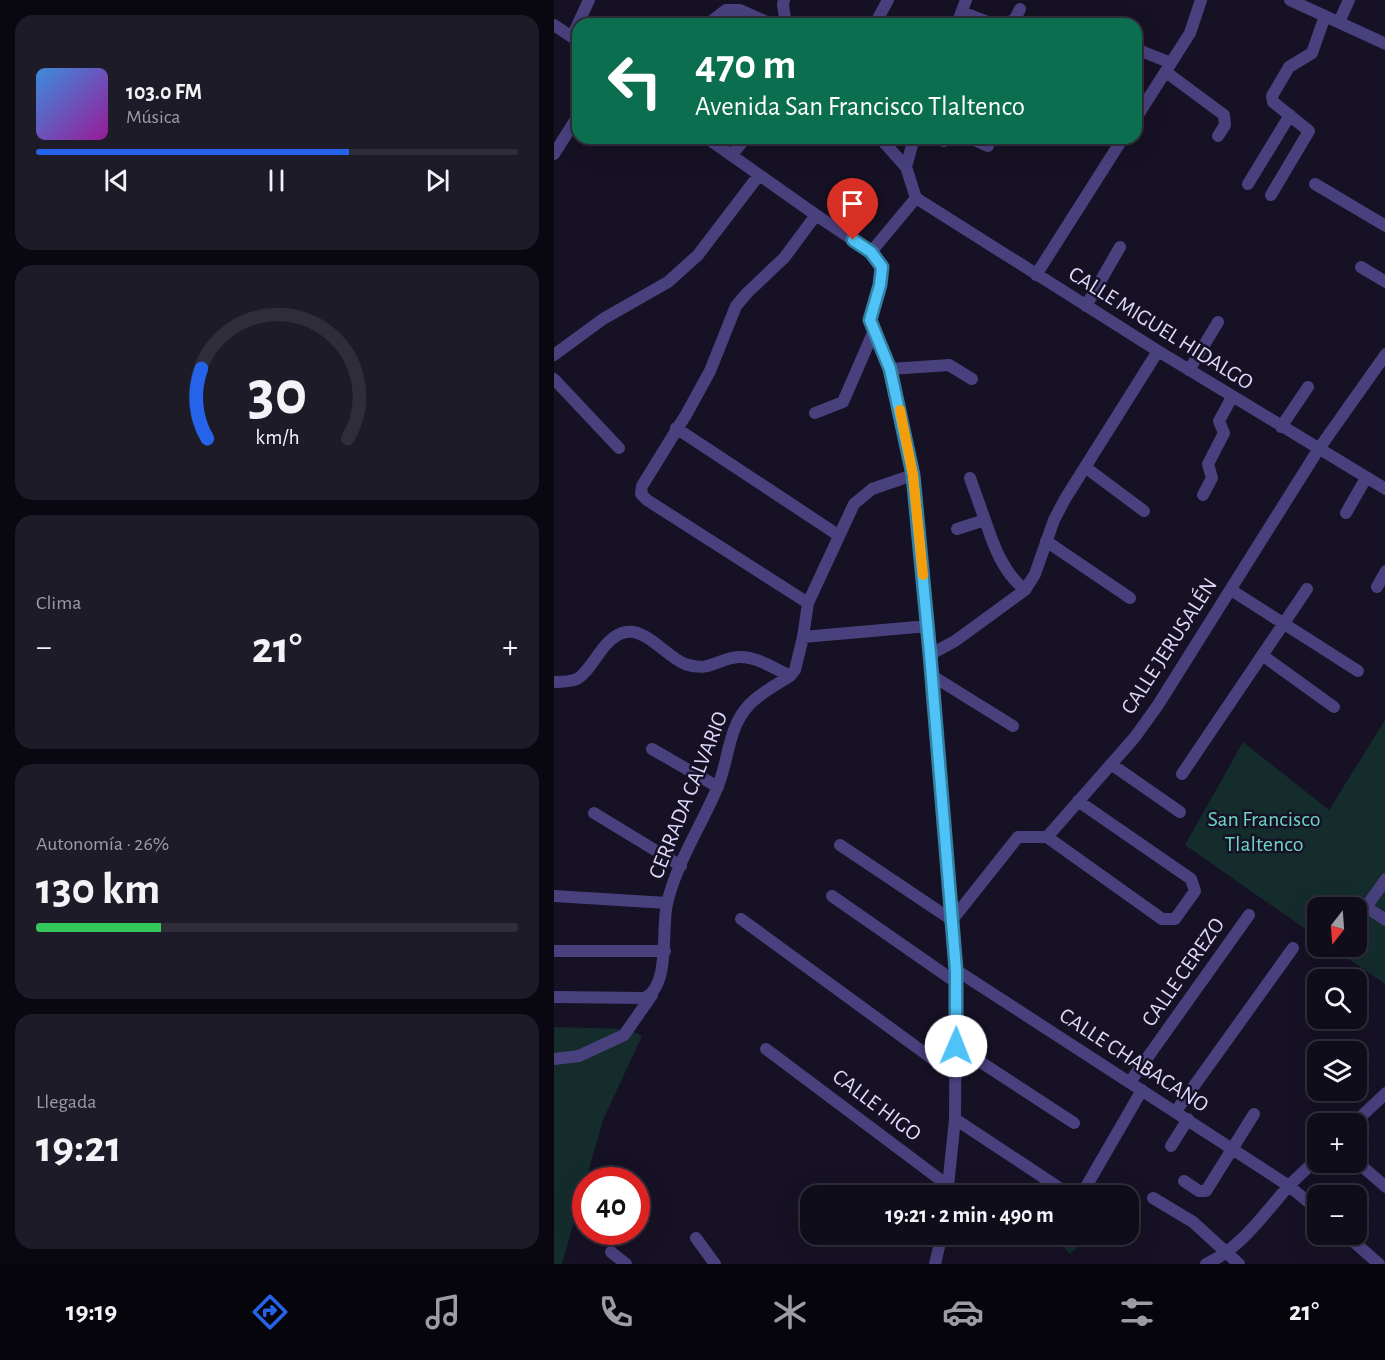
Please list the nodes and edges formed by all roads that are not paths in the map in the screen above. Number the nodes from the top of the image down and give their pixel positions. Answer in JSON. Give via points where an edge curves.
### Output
{"nodes":[{"id":1,"x":589,"y":0,"type":"edge"},
{"id":2,"x":784,"y":0,"type":"edge"},
{"id":3,"x":888,"y":0,"type":"edge"},
{"id":4,"x":1201,"y":0,"type":"edge"},
{"id":5,"x":1290,"y":0,"type":"edge"},
{"id":6,"x":1349,"y":0,"type":"edge"},
{"id":7,"x":1020,"y":9,"type":"dead end"},
{"id":8,"x":962,"y":12,"type":"edge"},
{"id":9,"x":1325,"y":16,"type":"junction"},
{"id":10,"x":583,"y":18,"type":"edge"},
{"id":11,"x":716,"y":18,"type":"edge"},
{"id":12,"x":758,"y":18,"type":"edge"},
{"id":13,"x":785,"y":18,"type":"edge"},
{"id":14,"x":878,"y":18,"type":"edge"},
{"id":15,"x":978,"y":18,"type":"edge"},
{"id":16,"x":1016,"y":18,"type":"edge"},
{"id":17,"x":1339,"y":22,"type":"junction"},
{"id":18,"x":554,"y":25,"type":"edge"},
{"id":19,"x":572,"y":37,"type":"edge"},
{"id":20,"x":1385,"y":44,"type":"edge"},
{"id":21,"x":1142,"y":52,"type":"edge"},
{"id":22,"x":1168,"y":67,"type":"junction"},
{"id":23,"x":1142,"y":108,"type":"edge"},
{"id":24,"x":1290,"y":115,"type":"junction"},
{"id":25,"x":572,"y":126,"type":"edge"},
{"id":26,"x":1218,"y":136,"type":"dead end"},
{"id":27,"x":716,"y":144,"type":"edge"},
{"id":28,"x":740,"y":144,"type":"edge"},
{"id":29,"x":885,"y":144,"type":"edge"},
{"id":30,"x":912,"y":144,"type":"edge"},
{"id":31,"x":984,"y":144,"type":"edge"},
{"id":32,"x":1119,"y":144,"type":"edge"},
{"id":33,"x":988,"y":146,"type":"dead end"},
{"id":34,"x":554,"y":154,"type":"edge"},
{"id":35,"x":732,"y":155,"type":"junction"},
{"id":36,"x":906,"y":167,"type":"junction"},
{"id":37,"x":759,"y":175,"type":"junction"},
{"id":38,"x":1248,"y":184,"type":"dead end"},
{"id":39,"x":1315,"y":184,"type":"dead end"},
{"id":40,"x":1271,"y":195,"type":"dead end"},
{"id":41,"x":916,"y":198,"type":"junction"},
{"id":42,"x":816,"y":215,"type":"junction"},
{"id":43,"x":1385,"y":226,"type":"edge"},
{"id":44,"x":1120,"y":247,"type":"dead end"},
{"id":45,"x":871,"y":252,"type":"junction"},
{"id":46,"x":1361,"y":267,"type":"dead end"},
{"id":47,"x":1036,"y":275,"type":"junction"},
{"id":48,"x":1385,"y":282,"type":"edge"},
{"id":49,"x":1086,"y":306,"type":"junction"},
{"id":50,"x":1218,"y":322,"type":"dead end"},
{"id":51,"x":874,"y":333,"type":"junction"},
{"id":52,"x":1158,"y":351,"type":"junction"},
{"id":53,"x":1385,"y":354,"type":"edge"},
{"id":54,"x":554,"y":355,"type":"edge"},
{"id":55,"x":890,"y":369,"type":"junction"},
{"id":56,"x":1188,"y":370,"type":"junction"},
{"id":57,"x":972,"y":378,"type":"dead end"},
{"id":58,"x":554,"y":379,"type":"edge"},
{"id":59,"x":1308,"y":387,"type":"dead end"},
{"id":60,"x":1232,"y":397,"type":"junction"},
{"id":61,"x":815,"y":413,"type":"dead end"},
{"id":62,"x":1281,"y":427,"type":"junction"},
{"id":63,"x":676,"y":428,"type":"junction"},
{"id":64,"x":619,"y":448,"type":"dead end"},
{"id":65,"x":1318,"y":450,"type":"junction"},
{"id":66,"x":1085,"y":467,"type":"junction"},
{"id":67,"x":913,"y":475,"type":"junction"},
{"id":68,"x":971,"y":478,"type":"dead end"},
{"id":69,"x":1366,"y":478,"type":"junction"},
{"id":70,"x":1385,"y":489,"type":"edge"},
{"id":71,"x":1203,"y":495,"type":"dead end"},
{"id":72,"x":1144,"y":511,"type":"dead end"},
{"id":73,"x":1346,"y":513,"type":"dead end"},
{"id":74,"x":985,"y":520,"type":"junction"},
{"id":75,"x":957,"y":529,"type":"dead end"},
{"id":76,"x":838,"y":535,"type":"junction"},
{"id":77,"x":1046,"y":541,"type":"junction"},
{"id":78,"x":1385,"y":571,"type":"edge"},
{"id":79,"x":1377,"y":586,"type":"dead end"},
{"id":80,"x":1307,"y":589,"type":"dead end"},
{"id":81,"x":1231,"y":590,"type":"junction"},
{"id":82,"x":1025,"y":591,"type":"junction"},
{"id":83,"x":1130,"y":598,"type":"dead end"},
{"id":84,"x":808,"y":603,"type":"junction"},
{"id":85,"x":1284,"y":623,"type":"junction"},
{"id":86,"x":928,"y":626,"type":"junction"},
{"id":87,"x":803,"y":637,"type":"junction"},
{"id":88,"x":930,"y":654,"type":"junction"},
{"id":89,"x":1262,"y":655,"type":"junction"},
{"id":90,"x":1358,"y":671,"type":"dead end"},
{"id":91,"x":931,"y":675,"type":"junction"},
{"id":92,"x":790,"y":676,"type":"junction"},
{"id":93,"x":554,"y":682,"type":"edge"},
{"id":94,"x":1334,"y":707,"type":"dead end"},
{"id":95,"x":1013,"y":726,"type":"dead end"},
{"id":96,"x":652,"y":749,"type":"dead end"},
{"id":97,"x":1111,"y":764,"type":"junction"},
{"id":98,"x":1182,"y":774,"type":"dead end"},
{"id":99,"x":718,"y":787,"type":"junction"},
{"id":100,"x":1078,"y":801,"type":"junction"},
{"id":101,"x":1180,"y":812,"type":"dead end"},
{"id":102,"x":594,"y":813,"type":"dead end"},
{"id":103,"x":1047,"y":837,"type":"junction"},
{"id":104,"x":840,"y":845,"type":"dead end"},
{"id":105,"x":681,"y":866,"type":"junction"},
{"id":106,"x":1385,"y":879,"type":"edge"},
{"id":107,"x":832,"y":896,"type":"dead end"},
{"id":108,"x":554,"y":897,"type":"edge"},
{"id":109,"x":667,"y":903,"type":"junction"},
{"id":110,"x":1249,"y":915,"type":"dead end"},
{"id":111,"x":741,"y":919,"type":"dead end"},
{"id":112,"x":952,"y":920,"type":"junction"},
{"id":113,"x":1385,"y":920,"type":"edge"},
{"id":114,"x":1293,"y":948,"type":"dead end"},
{"id":115,"x":554,"y":951,"type":"edge"},
{"id":116,"x":665,"y":951,"type":"junction"},
{"id":117,"x":956,"y":970,"type":"junction"},
{"id":118,"x":957,"y":983,"type":"junction"},
{"id":119,"x":652,"y":995,"type":"junction"},
{"id":120,"x":554,"y":997,"type":"edge"},
{"id":121,"x":956,"y":1046,"type":"junction"},
{"id":122,"x":766,"y":1049,"type":"dead end"},
{"id":123,"x":554,"y":1059,"type":"edge"},
{"id":124,"x":956,"y":1076,"type":"junction"},
{"id":125,"x":1130,"y":1082,"type":"junction"},
{"id":126,"x":1142,"y":1090,"type":"junction"},
{"id":127,"x":1385,"y":1093,"type":"edge"},
{"id":128,"x":1176,"y":1112,"type":"junction"},
{"id":129,"x":1364,"y":1113,"type":"edge"},
{"id":130,"x":1254,"y":1114,"type":"dead end"},
{"id":131,"x":955,"y":1119,"type":"junction"},
{"id":132,"x":1188,"y":1119,"type":"junction"},
{"id":133,"x":1074,"y":1123,"type":"dead end"},
{"id":134,"x":1171,"y":1146,"type":"dead end"},
{"id":135,"x":1232,"y":1148,"type":"junction"},
{"id":136,"x":1307,"y":1169,"type":"edge"},
{"id":137,"x":1367,"y":1171,"type":"edge"},
{"id":138,"x":1184,"y":1180,"type":"dead end"},
{"id":139,"x":941,"y":1185,"type":"edge"},
{"id":140,"x":948,"y":1185,"type":"edge"},
{"id":141,"x":1289,"y":1186,"type":"junction"},
{"id":142,"x":1385,"y":1187,"type":"edge"},
{"id":143,"x":1153,"y":1198,"type":"dead end"},
{"id":144,"x":1307,"y":1201,"type":"edge"},
{"id":145,"x":696,"y":1239,"type":"dead end"},
{"id":146,"x":939,"y":1245,"type":"edge"},
{"id":147,"x":1357,"y":1245,"type":"edge"},
{"id":148,"x":611,"y":1252,"type":"dead end"},
{"id":149,"x":1226,"y":1252,"type":"junction"},
{"id":150,"x":626,"y":1264,"type":"edge"},
{"id":151,"x":715,"y":1264,"type":"edge"},
{"id":152,"x":935,"y":1264,"type":"edge"},
{"id":153,"x":1206,"y":1264,"type":"edge"},
{"id":154,"x":1239,"y":1264,"type":"edge"},
{"id":155,"x":1379,"y":1264,"type":"edge"}],
"edges":[{"from":1,"to":10,"type":"street"},
{"from":2,"to":13,"type":"street"},
{"from":3,"to":14,"type":"street"},
{"from":4,"to":22,"type":"street","via":[[1190,33]]},
{"from":5,"to":9,"type":"street"},
{"from":6,"to":17,"type":"street"},
{"from":7,"to":16,"type":"street"},
{"from":8,"to":15,"type":"street"},
{"from":9,"to":17,"type":"street"},
{"from":9,"to":24,"type":"street","via":[[1312,53],[1289,67],[1272,99]]},
{"from":11,"to":12,"type":"street","via":[[726,10],[740,10]]},
{"from":17,"to":20,"type":"street"},
{"from":18,"to":19,"type":"street"},
{"from":21,"to":22,"type":"street"},
{"from":22,"to":23,"type":"street"},
{"from":22,"to":26,"type":"street","via":[[1224,115],[1225,125]]},
{"from":24,"to":38,"type":"street"},
{"from":24,"to":40,"type":"street","via":[[1309,131]]},
{"from":25,"to":34,"type":"street"},
{"from":27,"to":35,"type":"street"},
{"from":28,"to":35,"type":"street"},
{"from":29,"to":36,"type":"street"},
{"from":30,"to":36,"type":"street"},
{"from":31,"to":33,"type":"street"},
{"from":32,"to":47,"type":"street"},
{"from":35,"to":37,"type":"street"},
{"from":36,"to":41,"type":"street"},
{"from":37,"to":42,"type":"street"},
{"from":37,"to":54,"type":"street","via":[[698,255],[668,282],[603,320]]},
{"from":39,"to":43,"type":"street"},
{"from":41,"to":45,"type":"street"},
{"from":41,"to":47,"type":"street","name":"CALLE MIGUEL HIDALGO"},
{"from":42,"to":45,"type":"street"},
{"from":42,"to":63,"type":"street","via":[[784,258],[736,306],[710,371]]},
{"from":44,"to":49,"type":"street"},
{"from":45,"to":51,"type":"street","via":[[882,267],[870,320]]},
{"from":46,"to":48,"type":"street"},
{"from":47,"to":49,"type":"street","name":"CALLE MIGUEL HIDALGO"},
{"from":49,"to":52,"type":"street","name":"CALLE MIGUEL HIDALGO"},
{"from":50,"to":56,"type":"street"},
{"from":51,"to":55,"type":"street"},
{"from":51,"to":61,"type":"street","via":[[843,402]]},
{"from":52,"to":56,"type":"street","name":"CALLE MIGUEL HIDALGO"},
{"from":52,"to":66,"type":"street"},
{"from":53,"to":65,"type":"street","name":"CALLE JERUSALÉN"},
{"from":55,"to":57,"type":"street","via":[[949,365]]},
{"from":55,"to":67,"type":"street"},
{"from":56,"to":60,"type":"street","name":"CALLE MIGUEL HIDALGO"},
{"from":58,"to":64,"type":"street"},
{"from":59,"to":62,"type":"street"},
{"from":60,"to":62,"type":"street","name":"CALLE MIGUEL HIDALGO"},
{"from":60,"to":71,"type":"street","via":[[1219,421],[1224,433],[1208,464],[1212,478]]},
{"from":62,"to":65,"type":"street","name":"CALLE MIGUEL HIDALGO"},
{"from":63,"to":76,"type":"street"},
{"from":63,"to":84,"type":"street","via":[[641,494]]},
{"from":65,"to":69,"type":"street","name":"CALLE MIGUEL HIDALGO"},
{"from":65,"to":81,"type":"street","name":"CALLE JERUSALÉN"},
{"from":66,"to":72,"type":"street"},
{"from":66,"to":77,"type":"street"},
{"from":67,"to":76,"type":"street","via":[[872,489],[854,504]]},
{"from":67,"to":86,"type":"street"},
{"from":68,"to":74,"type":"street"},
{"from":69,"to":70,"type":"street","name":"CALLE MIGUEL HIDALGO"},
{"from":69,"to":73,"type":"street"},
{"from":74,"to":75,"type":"street"},
{"from":74,"to":82,"type":"street","via":[[996,552]]},
{"from":76,"to":84,"type":"street"},
{"from":77,"to":82,"type":"street"},
{"from":77,"to":83,"type":"street"},
{"from":78,"to":79,"type":"street"},
{"from":80,"to":85,"type":"street"},
{"from":81,"to":85,"type":"street"},
{"from":81,"to":97,"type":"street","name":"CALLE JERUSALÉN","via":[[1152,713]]},
{"from":82,"to":88,"type":"street"},
{"from":84,"to":87,"type":"street"},
{"from":85,"to":89,"type":"street"},
{"from":85,"to":90,"type":"street"},
{"from":86,"to":87,"type":"street"},
{"from":86,"to":88,"type":"street"},
{"from":87,"to":92,"type":"street"},
{"from":88,"to":91,"type":"street"},
{"from":89,"to":94,"type":"street"},
{"from":89,"to":98,"type":"street"},
{"from":91,"to":95,"type":"street"},
{"from":91,"to":112,"type":"street"},
{"from":92,"to":93,"type":"street","via":[[750,657],[697,667],[683,663],[638,632],[626,632],[614,636],[578,679]]},
{"from":92,"to":99,"type":"street","name":"CERRADA CALVARIO","via":[[748,706],[730,740]]},
{"from":96,"to":99,"type":"street"},
{"from":97,"to":100,"type":"street","name":"CALLE JERUSALÉN"},
{"from":97,"to":101,"type":"street"},
{"from":99,"to":105,"type":"street","name":"CERRADA CALVARIO"},
{"from":100,"to":103,"type":"street","name":"CALLE JERUSALÉN"},
{"from":100,"to":103,"type":"street","via":[[1191,879],[1195,891],[1175,919],[1162,919]]},
{"from":102,"to":105,"type":"street"},
{"from":103,"to":112,"type":"street","via":[[1018,837]]},
{"from":104,"to":112,"type":"street"},
{"from":105,"to":109,"type":"street","name":"CERRADA CALVARIO"},
{"from":106,"to":113,"type":"street","via":[[1366,907]]},
{"from":107,"to":118,"type":"street"},
{"from":108,"to":109,"type":"street"},
{"from":109,"to":116,"type":"street","name":"CERRADA CALVARIO"},
{"from":110,"to":125,"type":"street","name":"CALLE CEREZO"},
{"from":111,"to":124,"type":"street"},
{"from":112,"to":117,"type":"street"},
{"from":114,"to":128,"type":"street"},
{"from":115,"to":116,"type":"street"},
{"from":116,"to":119,"type":"street","name":"CERRADA CALVARIO"},
{"from":117,"to":118,"type":"street"},
{"from":117,"to":125,"type":"street","name":"CALLE CHABACANO"},
{"from":118,"to":121,"type":"street"},
{"from":119,"to":120,"type":"street"},
{"from":119,"to":123,"type":"street","name":"CERRADA CALVARIO","via":[[624,1035],[579,1056]]},
{"from":121,"to":124,"type":"street"},
{"from":121,"to":133,"type":"street"},
{"from":122,"to":139,"type":"street","name":"CALLE HIGO"},
{"from":124,"to":131,"type":"street"},
{"from":125,"to":126,"type":"street","name":"CALLE CHABACANO"},
{"from":126,"to":128,"type":"street","name":"CALLE CHABACANO"},
{"from":126,"to":131,"type":"street","via":[[1083,1192],[1075,1195]]},
{"from":127,"to":129,"type":"street"},
{"from":128,"to":132,"type":"street","name":"CALLE CHABACANO"},
{"from":130,"to":135,"type":"street"},
{"from":131,"to":140,"type":"street"},
{"from":132,"to":134,"type":"street"},
{"from":132,"to":135,"type":"street","name":"CALLE CHABACANO"},
{"from":135,"to":138,"type":"street","via":[[1206,1191],[1199,1191]]},
{"from":135,"to":141,"type":"street","name":"CALLE CHABACANO"},
{"from":136,"to":141,"type":"street"},
{"from":137,"to":142,"type":"street"},
{"from":141,"to":144,"type":"street","name":"CALLE CHABACANO"},
{"from":141,"to":149,"type":"street"},
{"from":143,"to":149,"type":"street","via":[[1193,1222]]},
{"from":145,"to":151,"type":"street"},
{"from":146,"to":152,"type":"street"},
{"from":147,"to":155,"type":"street"},
{"from":148,"to":150,"type":"street"},
{"from":149,"to":153,"type":"street"},
{"from":149,"to":154,"type":"street"}]}
